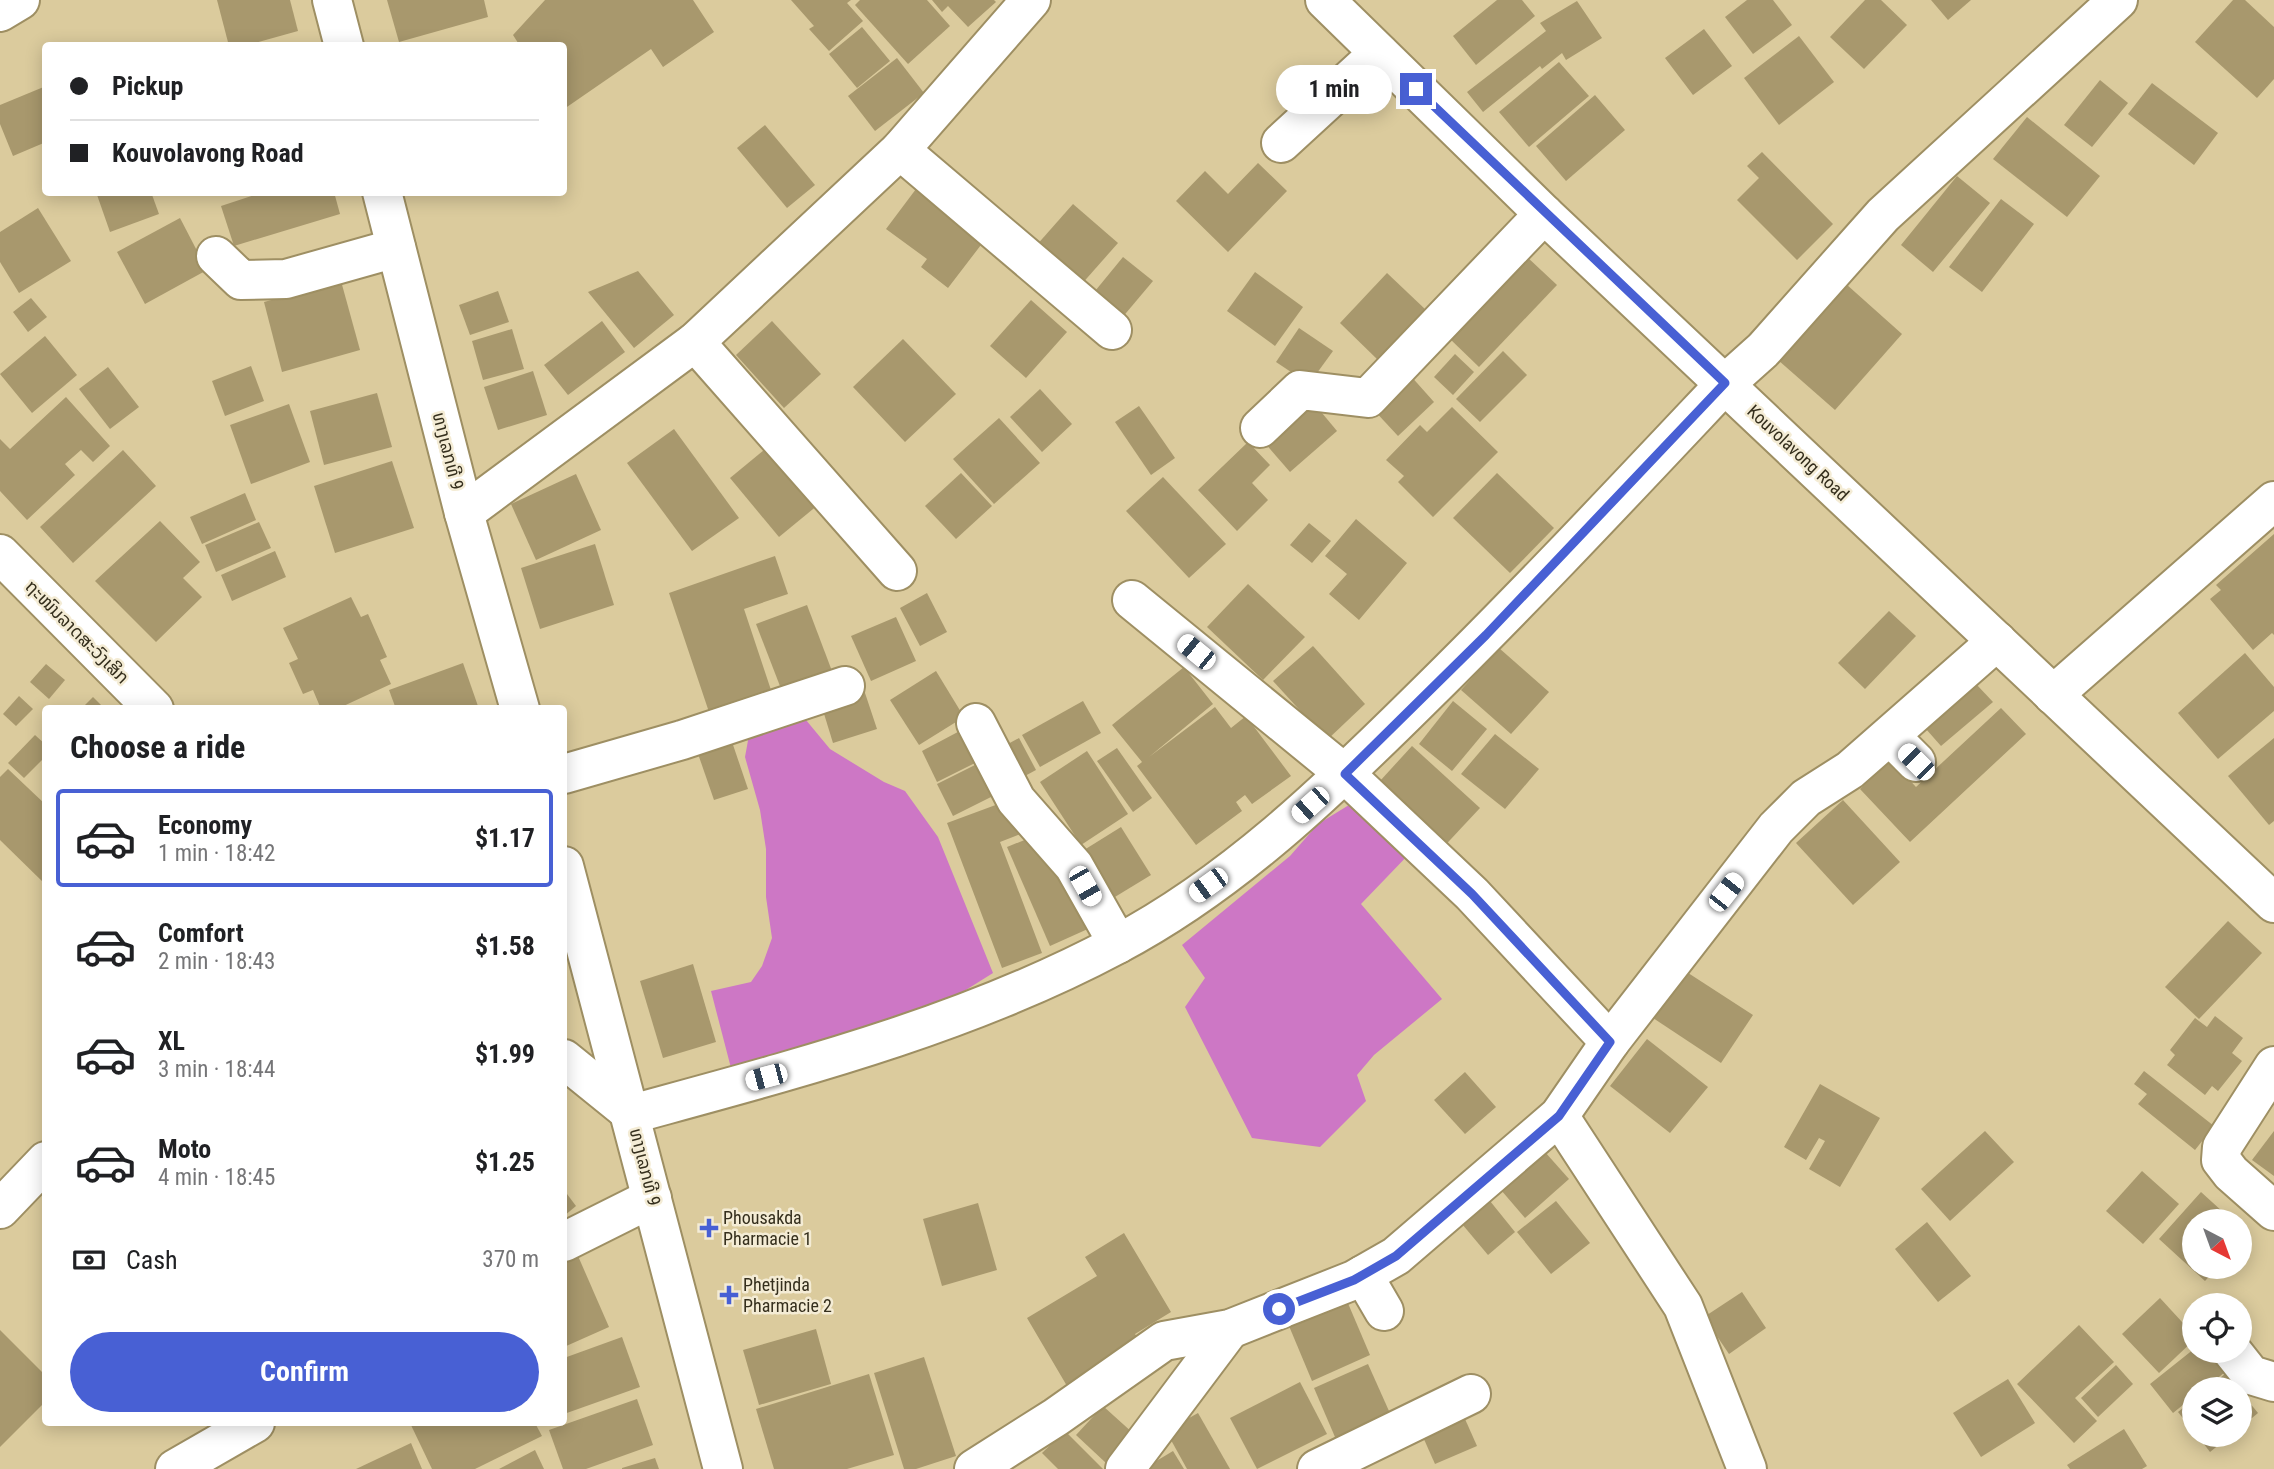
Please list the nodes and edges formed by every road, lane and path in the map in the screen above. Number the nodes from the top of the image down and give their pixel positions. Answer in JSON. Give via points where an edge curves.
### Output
{"nodes":[{"id":1,"x":20,"y":0,"type":"edge"},
{"id":2,"x":332,"y":0,"type":"edge"},
{"id":3,"x":1031,"y":0,"type":"edge"},
{"id":4,"x":1325,"y":0,"type":"edge"},
{"id":5,"x":2118,"y":0,"type":"edge"},
{"id":6,"x":0,"y":12,"type":"edge"},
{"id":7,"x":343,"y":42,"type":"edge"},
{"id":8,"x":1379,"y":53,"type":"junction"},
{"id":9,"x":1281,"y":143,"type":"dead end"},
{"id":10,"x":900,"y":150,"type":"junction"},
{"id":11,"x":383,"y":196,"type":"edge"},
{"id":12,"x":1544,"y":214,"type":"junction"},
{"id":13,"x":396,"y":248,"type":"junction"},
{"id":14,"x":216,"y":256,"type":"dead end"},
{"id":15,"x":1112,"y":330,"type":"dead end"},
{"id":16,"x":695,"y":342,"type":"junction"},
{"id":17,"x":1725,"y":383,"type":"junction"},
{"id":18,"x":1259,"y":428,"type":"dead end"},
{"id":19,"x":2274,"y":501,"type":"edge"},
{"id":20,"x":464,"y":513,"type":"junction"},
{"id":21,"x":0,"y":554,"type":"edge"},
{"id":22,"x":897,"y":570,"type":"dead end"},
{"id":23,"x":1132,"y":600,"type":"dead end"},
{"id":24,"x":1997,"y":641,"type":"junction"},
{"id":25,"x":845,"y":686,"type":"dead end"},
{"id":26,"x":2053,"y":695,"type":"junction"},
{"id":27,"x":151,"y":705,"type":"edge"},
{"id":28,"x":519,"y":705,"type":"edge"},
{"id":29,"x":976,"y":723,"type":"dead end"},
{"id":30,"x":567,"y":773,"type":"edge"},
{"id":31,"x":1345,"y":774,"type":"junction"},
{"id":32,"x":567,"y":877,"type":"edge"},
{"id":33,"x":2274,"y":903,"type":"edge"},
{"id":34,"x":1118,"y":944,"type":"junction"},
{"id":35,"x":1610,"y":1042,"type":"junction"},
{"id":36,"x":567,"y":1061,"type":"edge"},
{"id":37,"x":2274,"y":1066,"type":"edge"},
{"id":38,"x":632,"y":1114,"type":"junction"},
{"id":39,"x":1559,"y":1116,"type":"junction"},
{"id":40,"x":42,"y":1165,"type":"edge"},
{"id":41,"x":652,"y":1198,"type":"junction"},
{"id":42,"x":0,"y":1209,"type":"edge"},
{"id":43,"x":2274,"y":1211,"type":"edge"},
{"id":44,"x":567,"y":1240,"type":"edge"},
{"id":45,"x":1363,"y":1275,"type":"junction"},
{"id":46,"x":1384,"y":1311,"type":"dead end"},
{"id":47,"x":1230,"y":1329,"type":"junction"},
{"id":48,"x":2242,"y":1363,"type":"edge"},
{"id":49,"x":2274,"y":1382,"type":"edge"},
{"id":50,"x":1471,"y":1394,"type":"dead end"},
{"id":51,"x":250,"y":1426,"type":"edge"},
{"id":52,"x":1749,"y":1468,"type":"edge"},
{"id":53,"x":175,"y":1469,"type":"edge"},
{"id":54,"x":723,"y":1469,"type":"edge"},
{"id":55,"x":974,"y":1469,"type":"edge"},
{"id":56,"x":1125,"y":1469,"type":"edge"},
{"id":57,"x":1317,"y":1469,"type":"edge"}],
"edges":[{"from":1,"to":6,"type":"street"},
{"from":2,"to":7,"type":"street"},
{"from":3,"to":10,"type":"street"},
{"from":4,"to":8,"type":"street","name":"Kouvolavong Road"},
{"from":5,"to":17,"type":"street","via":[[1883,215],[1763,350]]},
{"from":8,"to":9,"type":"street"},
{"from":8,"to":12,"type":"street","name":"Kouvolavong Road"},
{"from":10,"to":15,"type":"street"},
{"from":10,"to":16,"type":"street"},
{"from":11,"to":13,"type":"street","name":"ທາງເລກທີ 9"},
{"from":12,"to":17,"type":"street","name":"Kouvolavong Road"},
{"from":12,"to":18,"type":"street","via":[[1368,398],[1300,390]]},
{"from":13,"to":14,"type":"street","via":[[286,279],[241,280]]},
{"from":13,"to":20,"type":"street","name":"ທາງເລກທີ 9"},
{"from":16,"to":20,"type":"street"},
{"from":16,"to":22,"type":"street"},
{"from":17,"to":24,"type":"street","name":"Kouvolavong Road"},
{"from":17,"to":31,"type":"street","via":[[1486,635]]},
{"from":19,"to":26,"type":"street"},
{"from":20,"to":28,"type":"street","name":"ທາງເລກທີ 9"},
{"from":21,"to":27,"type":"street","name":"ຖະໜົນລາດສະວົງເສິກ"},
{"from":23,"to":31,"type":"street"},
{"from":24,"to":26,"type":"street","name":"Kouvolavong Road"},
{"from":24,"to":35,"type":"street","via":[[1903,749],[1850,770],[1806,798],[1776,828]]},
{"from":25,"to":30,"type":"street"},
{"from":26,"to":33,"type":"street","name":"Kouvolavong Road"},
{"from":29,"to":34,"type":"street","via":[[1016,800],[1074,866]]},
{"from":31,"to":34,"type":"street","via":[[1275,836],[1186,902]]},
{"from":31,"to":35,"type":"street","via":[[1472,894]]},
{"from":32,"to":38,"type":"street","name":"ທາງເລກທີ 9"},
{"from":34,"to":38,"type":"street","via":[[1019,990],[847,1055]]},
{"from":35,"to":39,"type":"street"},
{"from":36,"to":38,"type":"street"},
{"from":37,"to":43,"type":"street","via":[[2222,1147],[2221,1160]]},
{"from":38,"to":41,"type":"street","name":"ທາງເລກທີ 9"},
{"from":39,"to":45,"type":"street","via":[[1396,1256]]},
{"from":39,"to":52,"type":"street","via":[[1683,1306]]},
{"from":40,"to":42,"type":"street"},
{"from":41,"to":44,"type":"street"},
{"from":41,"to":54,"type":"street","name":"ທາງເລກທີ 9"},
{"from":45,"to":46,"type":"street"},
{"from":45,"to":47,"type":"street"},
{"from":47,"to":55,"type":"street","via":[[1164,1341]]},
{"from":47,"to":56,"type":"street"},
{"from":48,"to":49,"type":"street","via":[[2252,1375]]},
{"from":50,"to":57,"type":"street"},
{"from":51,"to":53,"type":"street"}]}
